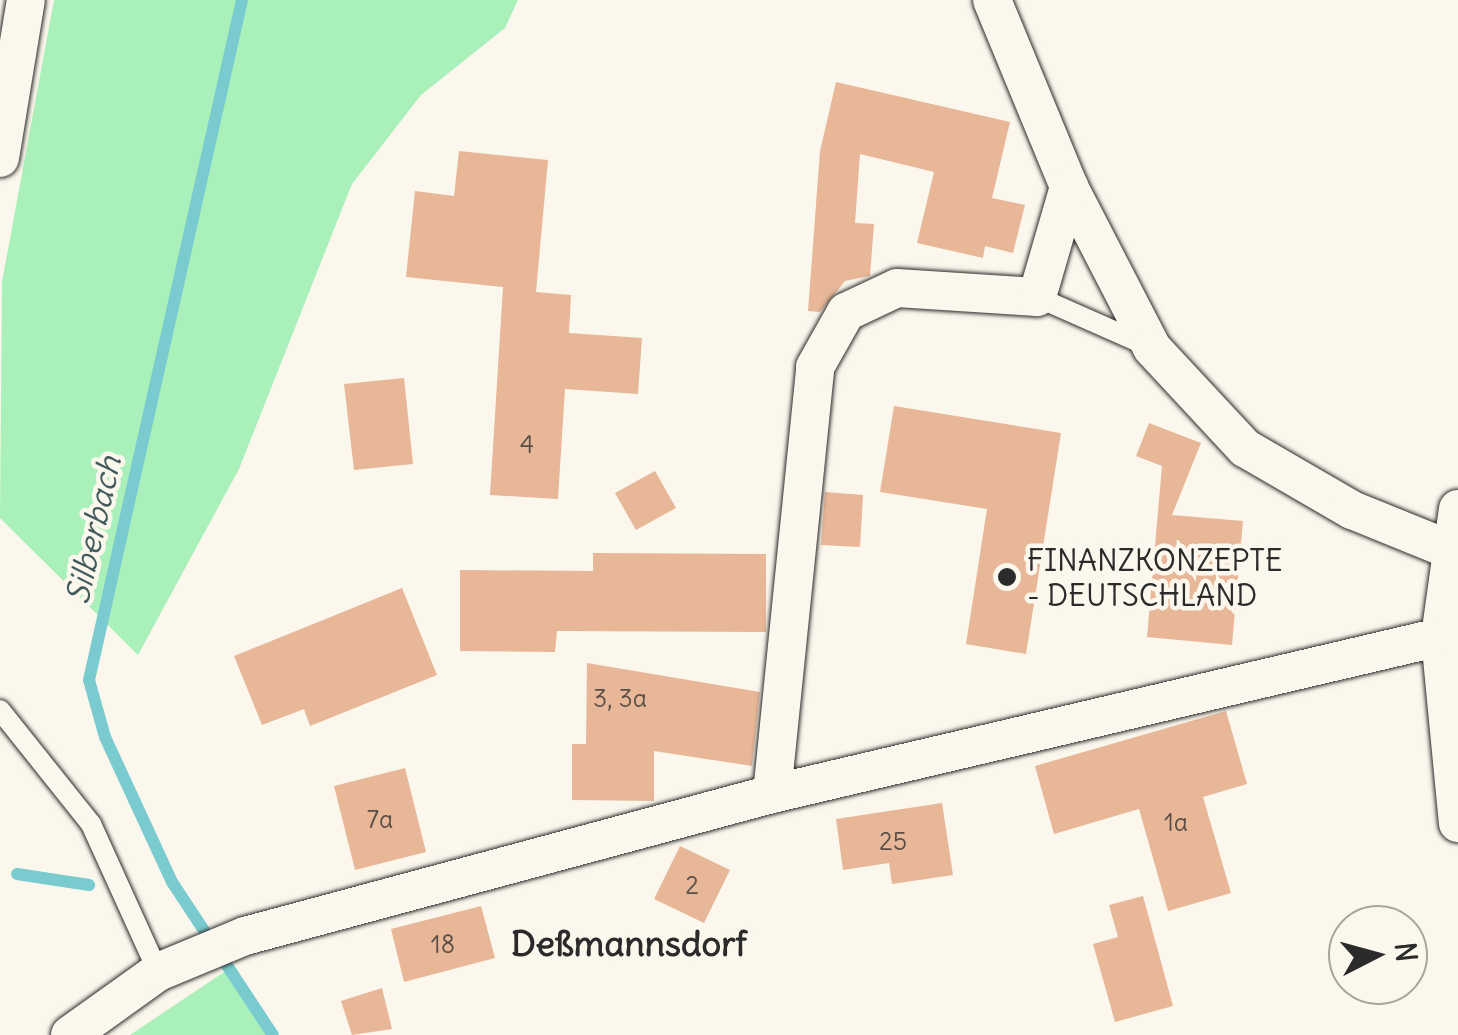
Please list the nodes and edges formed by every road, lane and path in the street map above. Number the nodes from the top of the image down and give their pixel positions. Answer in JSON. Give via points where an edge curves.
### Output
{"nodes":[{"id":1,"x":26,"y":0,"type":"edge"},
{"id":2,"x":992,"y":0,"type":"edge"},
{"id":3,"x":0,"y":158,"type":"edge"},
{"id":4,"x":1070,"y":187,"type":"junction"},
{"id":5,"x":1037,"y":297,"type":"junction"},
{"id":6,"x":1152,"y":348,"type":"junction"},
{"id":7,"x":1458,"y":510,"type":"edge"},
{"id":8,"x":1452,"y":552,"type":"edge"},
{"id":9,"x":1440,"y":637,"type":"junction"},
{"id":10,"x":0,"y":710,"type":"edge"},
{"id":11,"x":772,"y":794,"type":"junction"},
{"id":12,"x":1458,"y":822,"type":"edge"},
{"id":13,"x":158,"y":972,"type":"junction"},
{"id":14,"x":70,"y":1035,"type":"edge"}],
"edges":[{"from":1,"to":3,"type":"street"},
{"from":2,"to":4,"type":"street"},
{"from":4,"to":5,"type":"street"},
{"from":4,"to":6,"type":"street"},
{"from":5,"to":6,"type":"lane"},
{"from":5,"to":11,"type":"street","via":[[897,288],[846,312],[815,367]]},
{"from":6,"to":8,"type":"street","via":[[1245,448],[1352,510]]},
{"from":7,"to":8,"type":"street"},
{"from":8,"to":9,"type":"street"},
{"from":9,"to":11,"type":"street"},
{"from":9,"to":12,"type":"street"},
{"from":10,"to":13,"type":"lane","via":[[91,824]]},
{"from":11,"to":13,"type":"street","via":[[245,936]]},
{"from":13,"to":14,"type":"street"}]}
